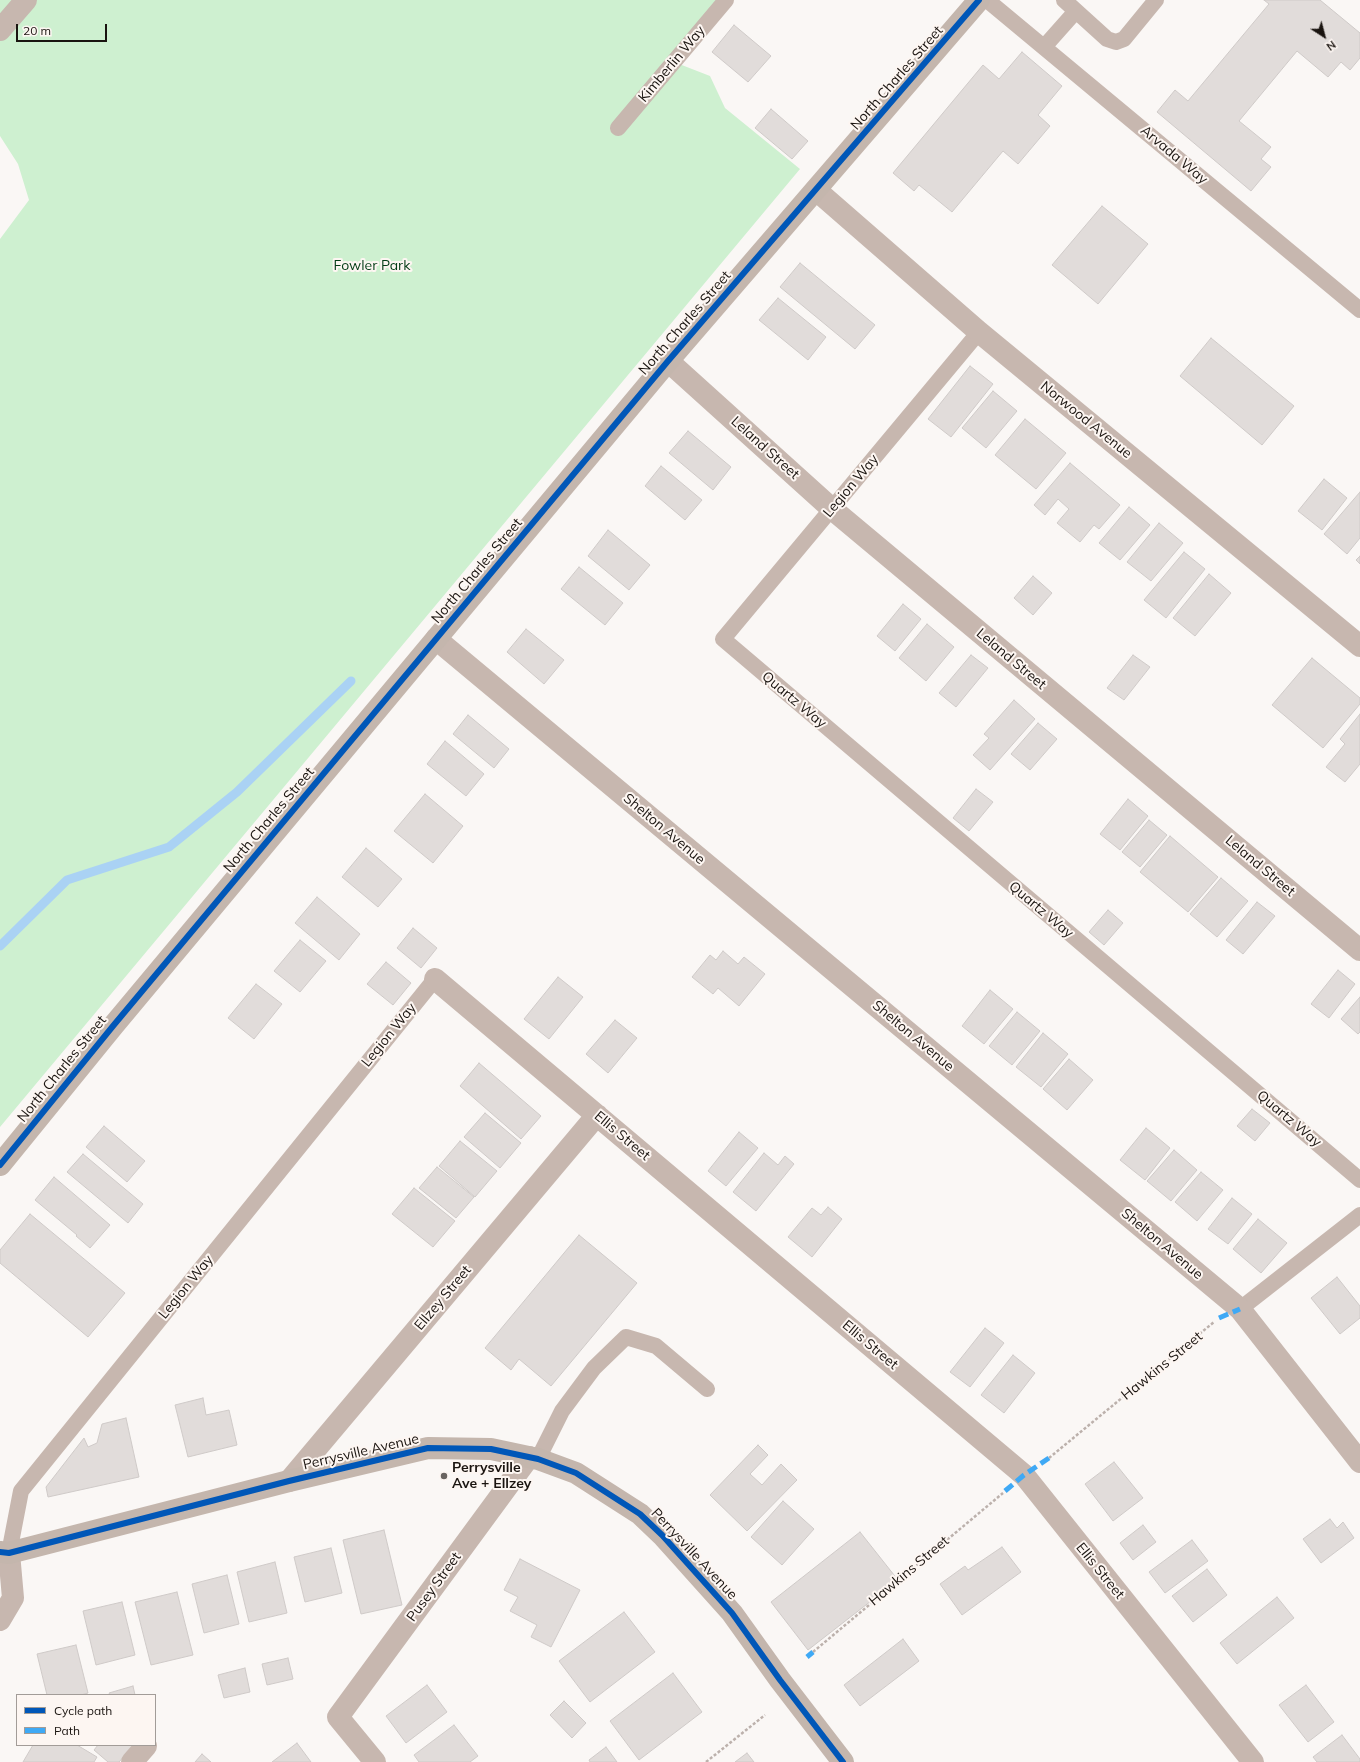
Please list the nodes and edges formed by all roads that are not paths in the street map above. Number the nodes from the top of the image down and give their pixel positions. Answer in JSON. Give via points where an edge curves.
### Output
{"nodes":[{"id":1,"x":26,"y":0,"type":"edge"},
{"id":2,"x":726,"y":0,"type":"edge"},
{"id":3,"x":980,"y":0,"type":"edge"},
{"id":4,"x":987,"y":0,"type":"edge"},
{"id":5,"x":1064,"y":0,"type":"edge"},
{"id":6,"x":1156,"y":0,"type":"edge"},
{"id":7,"x":1076,"y":11,"type":"junction"},
{"id":8,"x":0,"y":30,"type":"edge"},
{"id":9,"x":1044,"y":47,"type":"junction"},
{"id":10,"x":618,"y":128,"type":"dead end"},
{"id":11,"x":816,"y":190,"type":"junction"},
{"id":12,"x":1360,"y":310,"type":"edge"},
{"id":13,"x":979,"y":332,"type":"junction"},
{"id":14,"x":668,"y":361,"type":"junction"},
{"id":15,"x":832,"y":508,"type":"junction"},
{"id":16,"x":436,"y":639,"type":"junction"},
{"id":17,"x":723,"y":640,"type":"joint"},
{"id":18,"x":1360,"y":646,"type":"edge"},
{"id":19,"x":1360,"y":950,"type":"edge"},
{"id":20,"x":435,"y":979,"type":"joint"},
{"id":21,"x":597,"y":1115,"type":"junction"},
{"id":22,"x":0,"y":1165,"type":"edge"},
{"id":23,"x":1360,"y":1180,"type":"edge"},
{"id":24,"x":1360,"y":1215,"type":"edge"},
{"id":25,"x":1240,"y":1309,"type":"junction"},
{"id":26,"x":708,"y":1388,"type":"dead end"},
{"id":27,"x":534,"y":1458,"type":"junction"},
{"id":28,"x":1360,"y":1462,"type":"edge"},
{"id":29,"x":289,"y":1481,"type":"junction"},
{"id":30,"x":5,"y":1552,"type":"edge"},
{"id":31,"x":0,"y":1620,"type":"edge"},
{"id":32,"x":375,"y":1762,"type":"edge"},
{"id":33,"x":843,"y":1762,"type":"edge"},
{"id":34,"x":1253,"y":1762,"type":"edge"}],
"edges":[{"from":1,"to":8,"type":"street"},
{"from":2,"to":10,"type":"lane","name":"Kimberlin Way"},
{"from":3,"to":11,"type":"street","name":"North Charles Street"},
{"from":4,"to":9,"type":"lane","name":"Arvada Way"},
{"from":5,"to":7,"type":"lane"},
{"from":6,"to":7,"type":"lane","via":[[1124,39],[1116,42],[1107,39]]},
{"from":7,"to":9,"type":"lane"},
{"from":9,"to":12,"type":"lane","name":"Arvada Way"},
{"from":11,"to":13,"type":"street","name":"Norwood Avenue"},
{"from":11,"to":14,"type":"street","name":"North Charles Street"},
{"from":13,"to":15,"type":"lane","name":"Legion Way"},
{"from":13,"to":18,"type":"street","name":"Norwood Avenue"},
{"from":14,"to":15,"type":"street","name":"Leland Street"},
{"from":14,"to":16,"type":"street","name":"North Charles Street"},
{"from":15,"to":17,"type":"lane","name":"Legion Way"},
{"from":15,"to":19,"type":"street","name":"Leland Street"},
{"from":16,"to":22,"type":"street","name":"North Charles Street"},
{"from":16,"to":25,"type":"street","name":"Shelton Avenue"},
{"from":17,"to":23,"type":"lane","name":"Quartz Way"},
{"from":20,"to":21,"type":"street","name":"Ellis Street"},
{"from":20,"to":30,"type":"lane","name":"Legion Way","via":[[21,1491]]},
{"from":21,"to":29,"type":"street","name":"Ellzey Street"},
{"from":21,"to":34,"type":"street","name":"Ellis Street","via":[[1024,1475]]},
{"from":24,"to":25,"type":"lane"},
{"from":25,"to":28,"type":"street","name":"Shelton Avenue"},
{"from":26,"to":27,"type":"lane","via":[[656,1346],[626,1337],[594,1368],[566,1405]]},
{"from":27,"to":29,"type":"street","name":"Perrysville Avenue","via":[[491,1449],[428,1448]]},
{"from":27,"to":32,"type":"street","name":"Pusey Street","via":[[338,1716]]},
{"from":27,"to":33,"type":"street","name":"Perrysville Avenue","via":[[576,1472],[640,1514],[662,1535],[732,1613]]},
{"from":29,"to":30,"type":"street","name":"Perrysville Avenue"},
{"from":30,"to":31,"type":"street","name":"Legion Way","via":[[13,1598]]}]}
